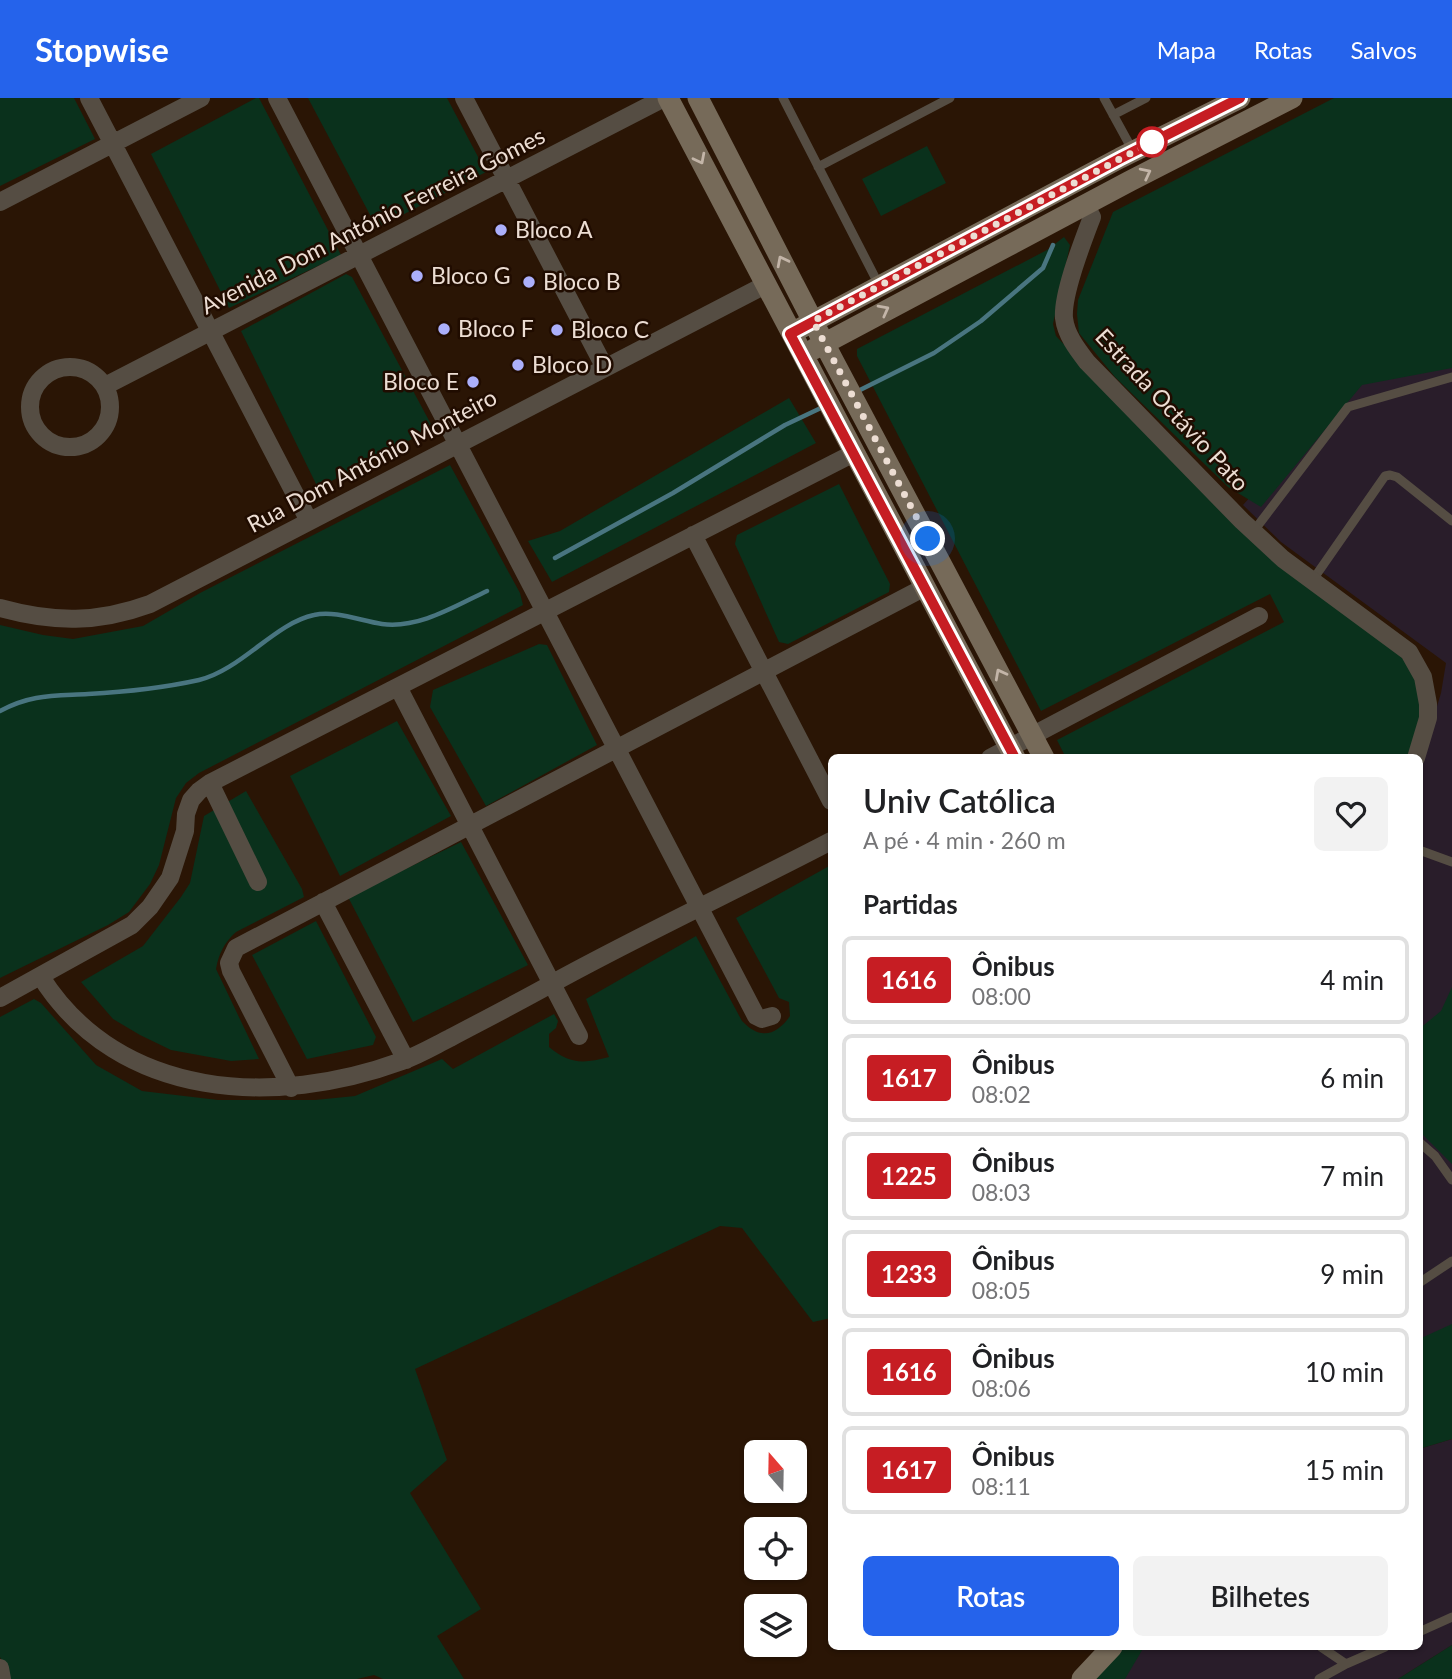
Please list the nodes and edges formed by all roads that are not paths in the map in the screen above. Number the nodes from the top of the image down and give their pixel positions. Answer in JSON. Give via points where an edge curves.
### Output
{"nodes":[{"id":1,"x":89,"y":98,"type":"edge"},
{"id":2,"x":201,"y":98,"type":"edge"},
{"id":3,"x":278,"y":98,"type":"edge"},
{"id":4,"x":464,"y":98,"type":"edge"},
{"id":5,"x":666,"y":98,"type":"edge"},
{"id":6,"x":698,"y":98,"type":"edge"},
{"id":7,"x":783,"y":98,"type":"edge"},
{"id":8,"x":950,"y":98,"type":"edge"},
{"id":9,"x":1104,"y":98,"type":"edge"},
{"id":10,"x":1146,"y":98,"type":"edge"},
{"id":11,"x":1240,"y":98,"type":"edge"},
{"id":12,"x":1292,"y":98,"type":"edge"},
{"id":13,"x":1113,"y":116,"type":"junction"},
{"id":14,"x":113,"y":145,"type":"junction"},
{"id":15,"x":1133,"y":151,"type":"junction"},
{"id":16,"x":818,"y":166,"type":"junction"},
{"id":17,"x":506,"y":179,"type":"junction"},
{"id":18,"x":0,"y":202,"type":"edge"},
{"id":19,"x":1085,"y":204,"type":"junction"},
{"id":20,"x":359,"y":255,"type":"junction"},
{"id":21,"x":765,"y":285,"type":"junction"},
{"id":22,"x":880,"y":286,"type":"junction"},
{"id":23,"x":813,"y":321,"type":"junction"},
{"id":24,"x":212,"y":331,"type":"junction"},
{"id":25,"x":790,"y":334,"type":"junction"},
{"id":26,"x":824,"y":343,"type":"junction"},
{"id":27,"x":802,"y":356,"type":"junction"},
{"id":28,"x":605,"y":368,"type":"junction"},
{"id":29,"x":1452,"y":377,"type":"edge"},
{"id":30,"x":105,"y":386,"type":"junction"},
{"id":31,"x":457,"y":444,"type":"junction"},
{"id":32,"x":854,"y":453,"type":"junction"},
{"id":33,"x":309,"y":521,"type":"junction"},
{"id":34,"x":1452,"y":521,"type":"edge"},
{"id":35,"x":1252,"y":532,"type":"junction"},
{"id":36,"x":693,"y":535,"type":"junction"},
{"id":37,"x":1312,"y":581,"type":"junction"},
{"id":38,"x":925,"y":587,"type":"junction"},
{"id":39,"x":0,"y":608,"type":"edge"},
{"id":40,"x":545,"y":611,"type":"junction"},
{"id":41,"x":1259,"y":616,"type":"dead end"},
{"id":42,"x":764,"y":672,"type":"junction"},
{"id":43,"x":398,"y":687,"type":"junction"},
{"id":44,"x":1032,"y":735,"type":"junction"},
{"id":45,"x":617,"y":750,"type":"junction"},
{"id":46,"x":1012,"y":753,"type":"edge"},
{"id":47,"x":1042,"y":754,"type":"edge"},
{"id":48,"x":1417,"y":754,"type":"edge"},
{"id":49,"x":210,"y":783,"type":"junction"},
{"id":50,"x":828,"y":795,"type":"edge"},
{"id":51,"x":470,"y":826,"type":"junction"},
{"id":52,"x":828,"y":843,"type":"edge"},
{"id":53,"x":1423,"y":851,"type":"edge"},
{"id":54,"x":1452,"y":862,"type":"edge"},
{"id":55,"x":258,"y":883,"type":"dead end"},
{"id":56,"x":323,"y":902,"type":"junction"},
{"id":57,"x":699,"y":909,"type":"junction"},
{"id":58,"x":41,"y":977,"type":"junction"},
{"id":59,"x":553,"y":983,"type":"junction"},
{"id":60,"x":0,"y":998,"type":"edge"},
{"id":61,"x":772,"y":1016,"type":"dead end"},
{"id":62,"x":579,"y":1036,"type":"dead end"},
{"id":63,"x":406,"y":1060,"type":"junction"},
{"id":64,"x":291,"y":1088,"type":"junction"},
{"id":65,"x":1423,"y":1146,"type":"edge"},
{"id":66,"x":1452,"y":1180,"type":"edge"},
{"id":67,"x":1452,"y":1261,"type":"edge"},
{"id":68,"x":1423,"y":1280,"type":"edge"},
{"id":69,"x":1452,"y":1617,"type":"edge"},
{"id":70,"x":1423,"y":1630,"type":"edge"},
{"id":71,"x":1109,"y":1650,"type":"edge"},
{"id":72,"x":1325,"y":1650,"type":"edge"},
{"id":73,"x":1378,"y":1650,"type":"edge"},
{"id":74,"x":1346,"y":1664,"type":"junction"},
{"id":75,"x":0,"y":1668,"type":"edge"},
{"id":76,"x":2,"y":1679,"type":"edge"},
{"id":77,"x":1082,"y":1679,"type":"edge"},
{"id":78,"x":1319,"y":1679,"type":"edge"}],
"edges":[{"from":1,"to":14,"type":"street"},
{"from":2,"to":14,"type":"street"},
{"from":3,"to":20,"type":"street"},
{"from":4,"to":17,"type":"street"},
{"from":5,"to":17,"type":"street","name":"Avenida Dom António Ferreira Gomes"},
{"from":5,"to":21,"type":"street","one_way":true},
{"from":23,"to":6,"type":"street","one_way":true},
{"from":7,"to":16,"type":"lane"},
{"from":8,"to":16,"type":"lane"},
{"from":9,"to":13,"type":"lane"},
{"from":10,"to":13,"type":"lane"},
{"from":11,"to":15,"type":"street"},
{"from":19,"to":12,"type":"street","one_way":true},
{"from":13,"to":15,"type":"lane"},
{"from":14,"to":18,"type":"street"},
{"from":14,"to":24,"type":"street"},
{"from":15,"to":22,"type":"street"},
{"from":16,"to":22,"type":"lane"},
{"from":17,"to":20,"type":"street","name":"Avenida Dom António Ferreira Gomes"},
{"from":17,"to":28,"type":"street"},
{"from":26,"to":19,"type":"street","one_way":true},
{"from":19,"to":35,"type":"street","name":"Estrada Octávio Pato","via":[[1092,217],[1064,318],[1074,345]]},
{"from":20,"to":24,"type":"street","name":"Avenida Dom António Ferreira Gomes"},
{"from":20,"to":31,"type":"street"},
{"from":21,"to":25,"type":"street"},
{"from":21,"to":28,"type":"street","name":"Rua Dom António Monteiro"},
{"from":22,"to":23,"type":"street"},
{"from":23,"to":25,"type":"street"},
{"from":23,"to":26,"type":"street"},
{"from":24,"to":30,"type":"street","name":"Avenida Dom António Ferreira Gomes"},
{"from":24,"to":33,"type":"street"},
{"from":25,"to":27,"type":"street"},
{"from":26,"to":27,"type":"street"},
{"from":44,"to":26,"type":"street","one_way":true},
{"from":27,"to":32,"type":"street"},
{"from":28,"to":31,"type":"street","name":"Rua Dom António Monteiro"},
{"from":29,"to":35,"type":"lane","via":[[1348,407]]},
{"from":30,"to":30,"type":"street","via":[[84,369],[57,369],[45,376],[30,398],[34,425],[52,444],[78,447],[90,442],[107,424],[110,398]]},
{"from":31,"to":33,"type":"street","name":"Rua Dom António Monteiro"},
{"from":31,"to":40,"type":"street"},
{"from":32,"to":36,"type":"street"},
{"from":32,"to":38,"type":"street"},
{"from":33,"to":39,"type":"street","name":"Rua Dom António Monteiro","via":[[150,604],[118,615],[78,620],[35,617]]},
{"from":34,"to":37,"type":"lane","via":[[1397,477],[1385,476]]},
{"from":35,"to":37,"type":"street","name":"Estrada Octávio Pato"},
{"from":36,"to":40,"type":"street"},
{"from":36,"to":42,"type":"street"},
{"from":37,"to":48,"type":"street","name":"Estrada Octávio Pato","via":[[1409,652],[1417,663],[1427,689],[1428,718]]},
{"from":38,"to":42,"type":"street"},
{"from":38,"to":46,"type":"street"},
{"from":40,"to":43,"type":"street"},
{"from":40,"to":45,"type":"street"},
{"from":41,"to":44,"type":"street"},
{"from":42,"to":45,"type":"street"},
{"from":42,"to":50,"type":"street"},
{"from":43,"to":49,"type":"street"},
{"from":43,"to":51,"type":"street"},
{"from":44,"to":46,"type":"street"},
{"from":44,"to":47,"type":"street"},
{"from":45,"to":51,"type":"street"},
{"from":45,"to":57,"type":"street"},
{"from":49,"to":55,"type":"street"},
{"from":49,"to":58,"type":"street","via":[[191,800],[170,878],[150,907],[132,925]]},
{"from":51,"to":56,"type":"street"},
{"from":51,"to":59,"type":"street"},
{"from":52,"to":57,"type":"street"},
{"from":53,"to":54,"type":"lane"},
{"from":56,"to":63,"type":"street"},
{"from":56,"to":64,"type":"street","via":[[236,948],[229,964]]},
{"from":57,"to":59,"type":"street"},
{"from":57,"to":61,"type":"street","via":[[756,1016]]},
{"from":58,"to":60,"type":"street"},
{"from":58,"to":64,"type":"street","via":[[79,1024],[121,1056],[151,1070],[215,1085]]},
{"from":59,"to":62,"type":"street"},
{"from":59,"to":63,"type":"street"},
{"from":63,"to":64,"type":"street","via":[[353,1077]]},
{"from":65,"to":66,"type":"lane"},
{"from":67,"to":68,"type":"lane"},
{"from":69,"to":70,"type":"lane"},
{"from":71,"to":77,"type":"street"},
{"from":72,"to":74,"type":"lane"},
{"from":73,"to":74,"type":"lane"},
{"from":74,"to":78,"type":"lane"},
{"from":75,"to":76,"type":"street"}]}
